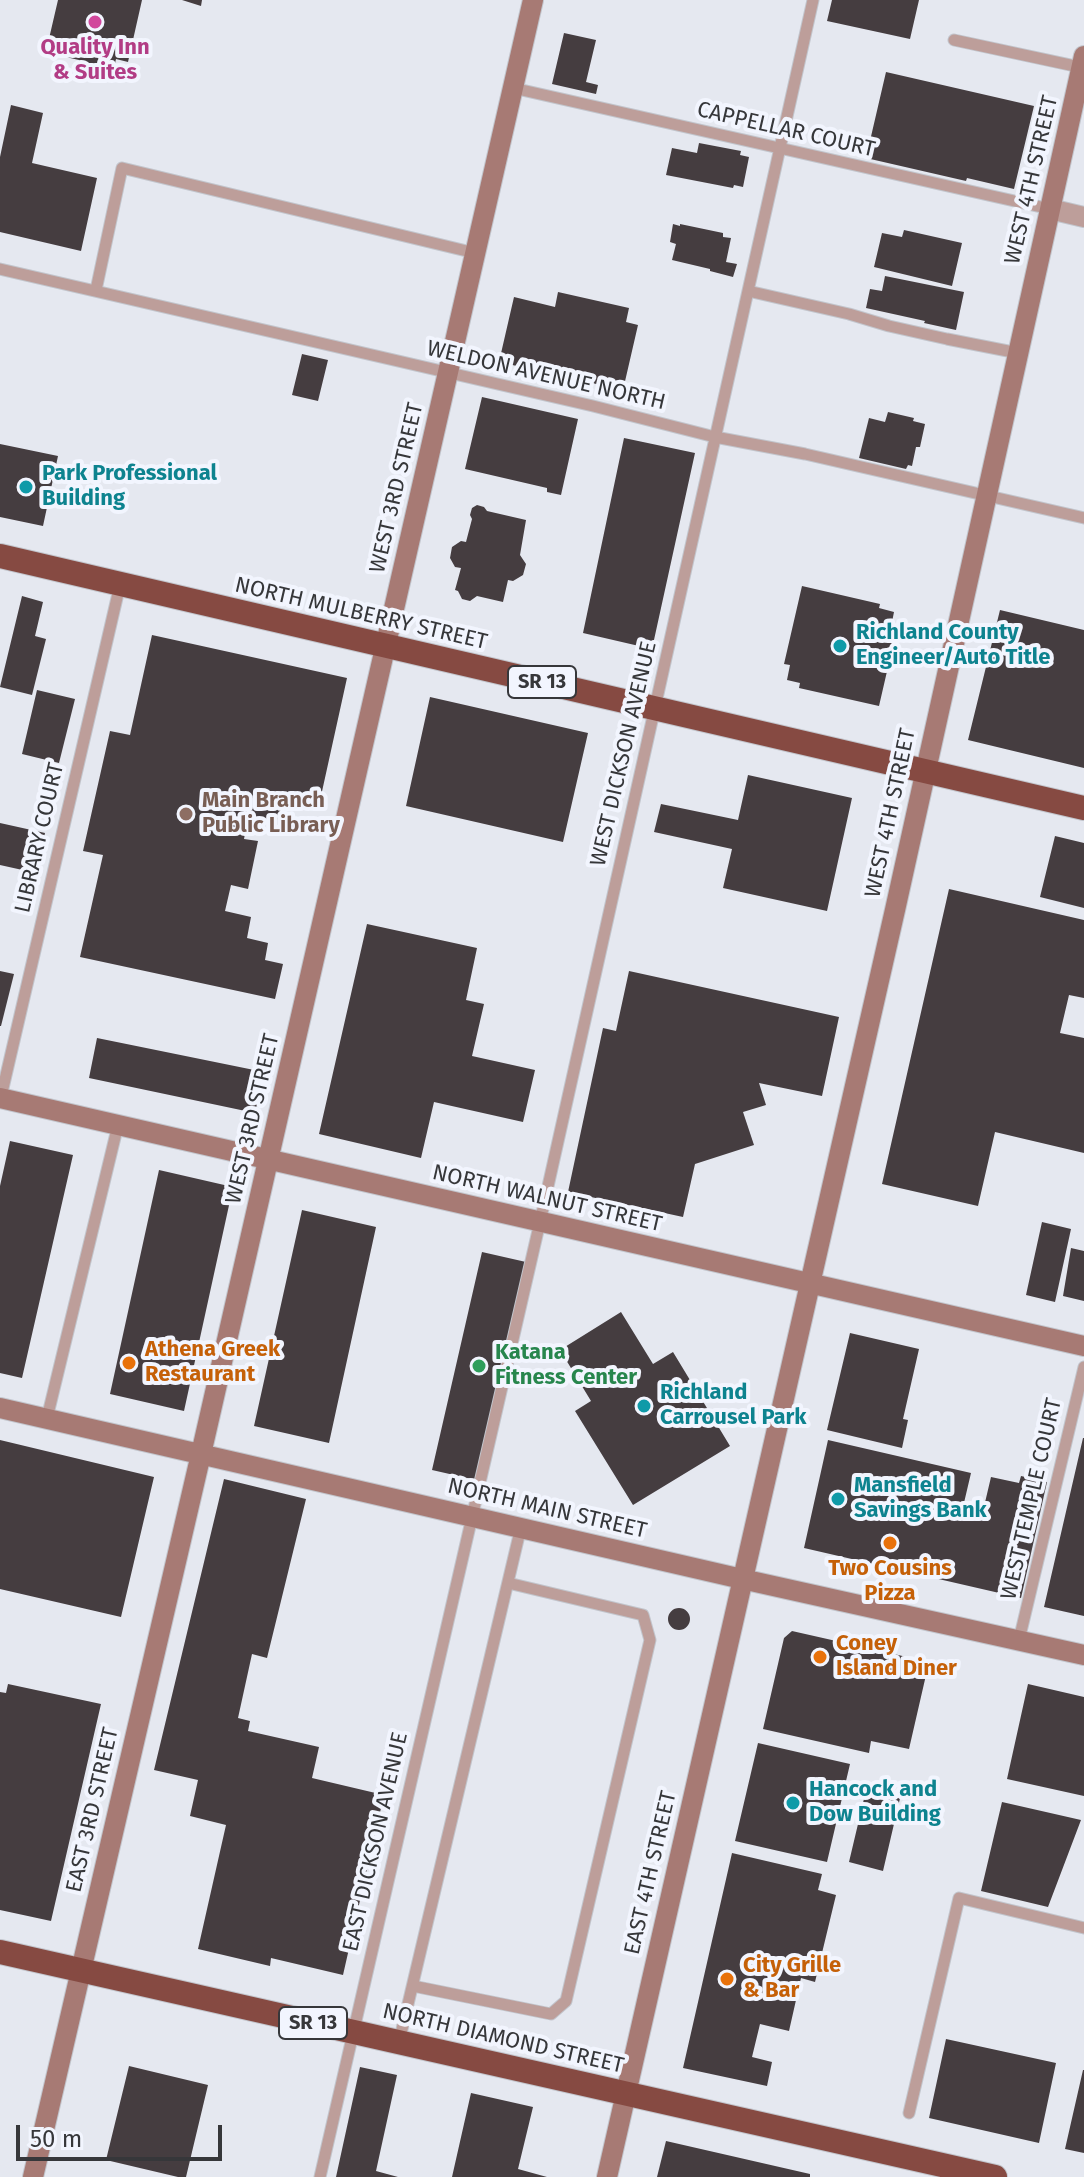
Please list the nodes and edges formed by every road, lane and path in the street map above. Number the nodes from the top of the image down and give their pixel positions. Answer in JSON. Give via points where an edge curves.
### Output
{"nodes":[{"id":1,"x":533,"y":0,"type":"edge"},
{"id":2,"x":813,"y":0,"type":"edge"},
{"id":3,"x":954,"y":40,"type":"dead end"},
{"id":4,"x":1083,"y":64,"type":"edge"},
{"id":5,"x":513,"y":88,"type":"junction"},
{"id":6,"x":780,"y":149,"type":"junction"},
{"id":7,"x":1050,"y":209,"type":"junction"},
{"id":8,"x":1084,"y":217,"type":"edge"},
{"id":9,"x":475,"y":253,"type":"junction"},
{"id":10,"x":0,"y":269,"type":"edge"},
{"id":11,"x":96,"y":290,"type":"junction"},
{"id":12,"x":748,"y":291,"type":"junction"},
{"id":13,"x":1018,"y":353,"type":"junction"},
{"id":14,"x":448,"y":373,"type":"junction"},
{"id":15,"x":715,"y":437,"type":"junction"},
{"id":16,"x":985,"y":497,"type":"junction"},
{"id":17,"x":1084,"y":518,"type":"edge"},
{"id":18,"x":0,"y":556,"type":"edge"},
{"id":19,"x":120,"y":585,"type":"junction"},
{"id":20,"x":385,"y":647,"type":"junction"},
{"id":21,"x":655,"y":709,"type":"junction"},
{"id":22,"x":925,"y":771,"type":"junction"},
{"id":23,"x":1084,"y":808,"type":"edge"},
{"id":24,"x":0,"y":1099,"type":"edge"},
{"id":25,"x":118,"y":1125,"type":"junction"},
{"id":26,"x":268,"y":1160,"type":"junction"},
{"id":27,"x":540,"y":1222,"type":"junction"},
{"id":28,"x":810,"y":1283,"type":"junction"},
{"id":29,"x":1084,"y":1346,"type":"edge"},
{"id":30,"x":1084,"y":1367,"type":"edge"},
{"id":31,"x":0,"y":1408,"type":"edge"},
{"id":32,"x":47,"y":1418,"type":"junction"},
{"id":33,"x":201,"y":1454,"type":"junction"},
{"id":34,"x":473,"y":1516,"type":"junction"},
{"id":35,"x":521,"y":1527,"type":"junction"},
{"id":36,"x":742,"y":1579,"type":"junction"},
{"id":37,"x":508,"y":1583,"type":"junction"},
{"id":38,"x":1019,"y":1640,"type":"junction"},
{"id":39,"x":1084,"y":1655,"type":"edge"},
{"id":40,"x":1084,"y":1928,"type":"edge"},
{"id":41,"x":0,"y":1952,"type":"edge"},
{"id":42,"x":81,"y":1970,"type":"junction"},
{"id":43,"x":413,"y":1986,"type":"junction"},
{"id":44,"x":353,"y":2031,"type":"junction"},
{"id":45,"x":399,"y":2042,"type":"junction"},
{"id":46,"x":626,"y":2094,"type":"junction"},
{"id":47,"x":909,"y":2113,"type":"dead end"},
{"id":48,"x":33,"y":2177,"type":"edge"},
{"id":49,"x":320,"y":2177,"type":"edge"},
{"id":50,"x":607,"y":2177,"type":"edge"},
{"id":51,"x":995,"y":2177,"type":"edge"}],
"edges":[{"from":1,"to":5,"type":"street","name":"WEST 3RD STREET"},
{"from":2,"to":6,"type":"lane","name":"WEST DICKSON AVENUE"},
{"from":3,"to":4,"type":"lane"},
{"from":4,"to":7,"type":"street","name":"WEST 4TH STREET"},
{"from":5,"to":6,"type":"lane","name":"CAPPELLAR COURT"},
{"from":5,"to":9,"type":"street","name":"WEST 3RD STREET"},
{"from":6,"to":7,"type":"lane","name":"CAPPELLAR COURT"},
{"from":6,"to":12,"type":"lane","name":"WEST DICKSON AVENUE"},
{"from":7,"to":8,"type":"street"},
{"from":7,"to":13,"type":"street","name":"WEST 4TH STREET"},
{"from":9,"to":11,"type":"lane","via":[[122,168]]},
{"from":9,"to":14,"type":"street","name":"WEST 3RD STREET"},
{"from":10,"to":11,"type":"lane","name":"WELDON AVENUE NORTH"},
{"from":11,"to":14,"type":"lane","name":"WELDON AVENUE NORTH"},
{"from":12,"to":13,"type":"lane"},
{"from":12,"to":15,"type":"lane","name":"WEST DICKSON AVENUE"},
{"from":13,"to":16,"type":"street","name":"WEST 4TH STREET"},
{"from":14,"to":15,"type":"lane","name":"WELDON AVENUE NORTH"},
{"from":14,"to":20,"type":"street","name":"WEST 3RD STREET"},
{"from":15,"to":16,"type":"lane","name":"WELDON AVENUE NORTH"},
{"from":15,"to":21,"type":"lane","name":"WEST DICKSON AVENUE"},
{"from":16,"to":17,"type":"lane","name":"WELDON AVENUE NORTH"},
{"from":16,"to":22,"type":"street","name":"WEST 4TH STREET"},
{"from":18,"to":19,"type":"highway","name":"NORTH MULBERRY STREET","number":"SR 13"},
{"from":19,"to":20,"type":"highway","name":"NORTH MULBERRY STREET","number":"SR 13"},
{"from":19,"to":24,"type":"lane","name":"LIBRARY COURT"},
{"from":20,"to":21,"type":"highway","name":"NORTH MULBERRY STREET","number":"SR 13"},
{"from":20,"to":26,"type":"street","name":"WEST 3RD STREET"},
{"from":21,"to":22,"type":"highway","name":"NORTH MULBERRY STREET","number":"SR 13"},
{"from":21,"to":27,"type":"lane","name":"WEST DICKSON AVENUE"},
{"from":22,"to":23,"type":"highway","name":"NORTH MULBERRY STREET","number":"SR 13"},
{"from":22,"to":28,"type":"street","name":"WEST 4TH STREET"},
{"from":24,"to":25,"type":"street","name":"NORTH WALNUT STREET"},
{"from":25,"to":26,"type":"street","name":"NORTH WALNUT STREET"},
{"from":25,"to":32,"type":"lane"},
{"from":26,"to":27,"type":"street","name":"NORTH WALNUT STREET"},
{"from":26,"to":33,"type":"street","name":"WEST 3RD STREET"},
{"from":27,"to":28,"type":"street","name":"NORTH WALNUT STREET"},
{"from":27,"to":34,"type":"lane","name":"WEST DICKSON AVENUE"},
{"from":28,"to":29,"type":"street","name":"NORTH WALNUT STREET"},
{"from":28,"to":36,"type":"street","name":"WEST 4TH STREET"},
{"from":30,"to":38,"type":"lane","name":"WEST TEMPLE COURT"},
{"from":31,"to":32,"type":"street","name":"NORTH MAIN STREET"},
{"from":32,"to":33,"type":"street","name":"NORTH MAIN STREET"},
{"from":33,"to":34,"type":"street","name":"NORTH MAIN STREET"},
{"from":33,"to":42,"type":"street","name":"EAST 3RD STREET"},
{"from":34,"to":35,"type":"street","name":"NORTH MAIN STREET"},
{"from":34,"to":44,"type":"lane","name":"EAST DICKSON AVENUE"},
{"from":35,"to":36,"type":"street","name":"NORTH MAIN STREET"},
{"from":35,"to":37,"type":"lane"},
{"from":36,"to":38,"type":"street","name":"NORTH MAIN STREET"},
{"from":36,"to":46,"type":"street","name":"EAST 4TH STREET"},
{"from":37,"to":43,"type":"lane"},
{"from":37,"to":43,"type":"lane","via":[[643,1615],[650,1640],[570,1986],[566,2001],[551,2014]]},
{"from":38,"to":39,"type":"street","name":"NORTH MAIN STREET"},
{"from":40,"to":47,"type":"lane","via":[[959,1898]]},
{"from":41,"to":42,"type":"highway","name":"NORTH DIAMOND STREET","number":"SR 13"},
{"from":42,"to":44,"type":"highway","name":"NORTH DIAMOND STREET","number":"SR 13"},
{"from":42,"to":48,"type":"street","name":"EAST 3RD STREET"},
{"from":43,"to":45,"type":"lane"},
{"from":44,"to":45,"type":"highway","name":"NORTH DIAMOND STREET","number":"SR 13"},
{"from":44,"to":49,"type":"lane","name":"EAST DICKSON AVENUE"},
{"from":45,"to":46,"type":"highway","name":"NORTH DIAMOND STREET","number":"SR 13"},
{"from":46,"to":50,"type":"street","name":"EAST 4TH STREET"},
{"from":46,"to":51,"type":"highway","name":"NORTH DIAMOND STREET","number":"SR 13"}]}
